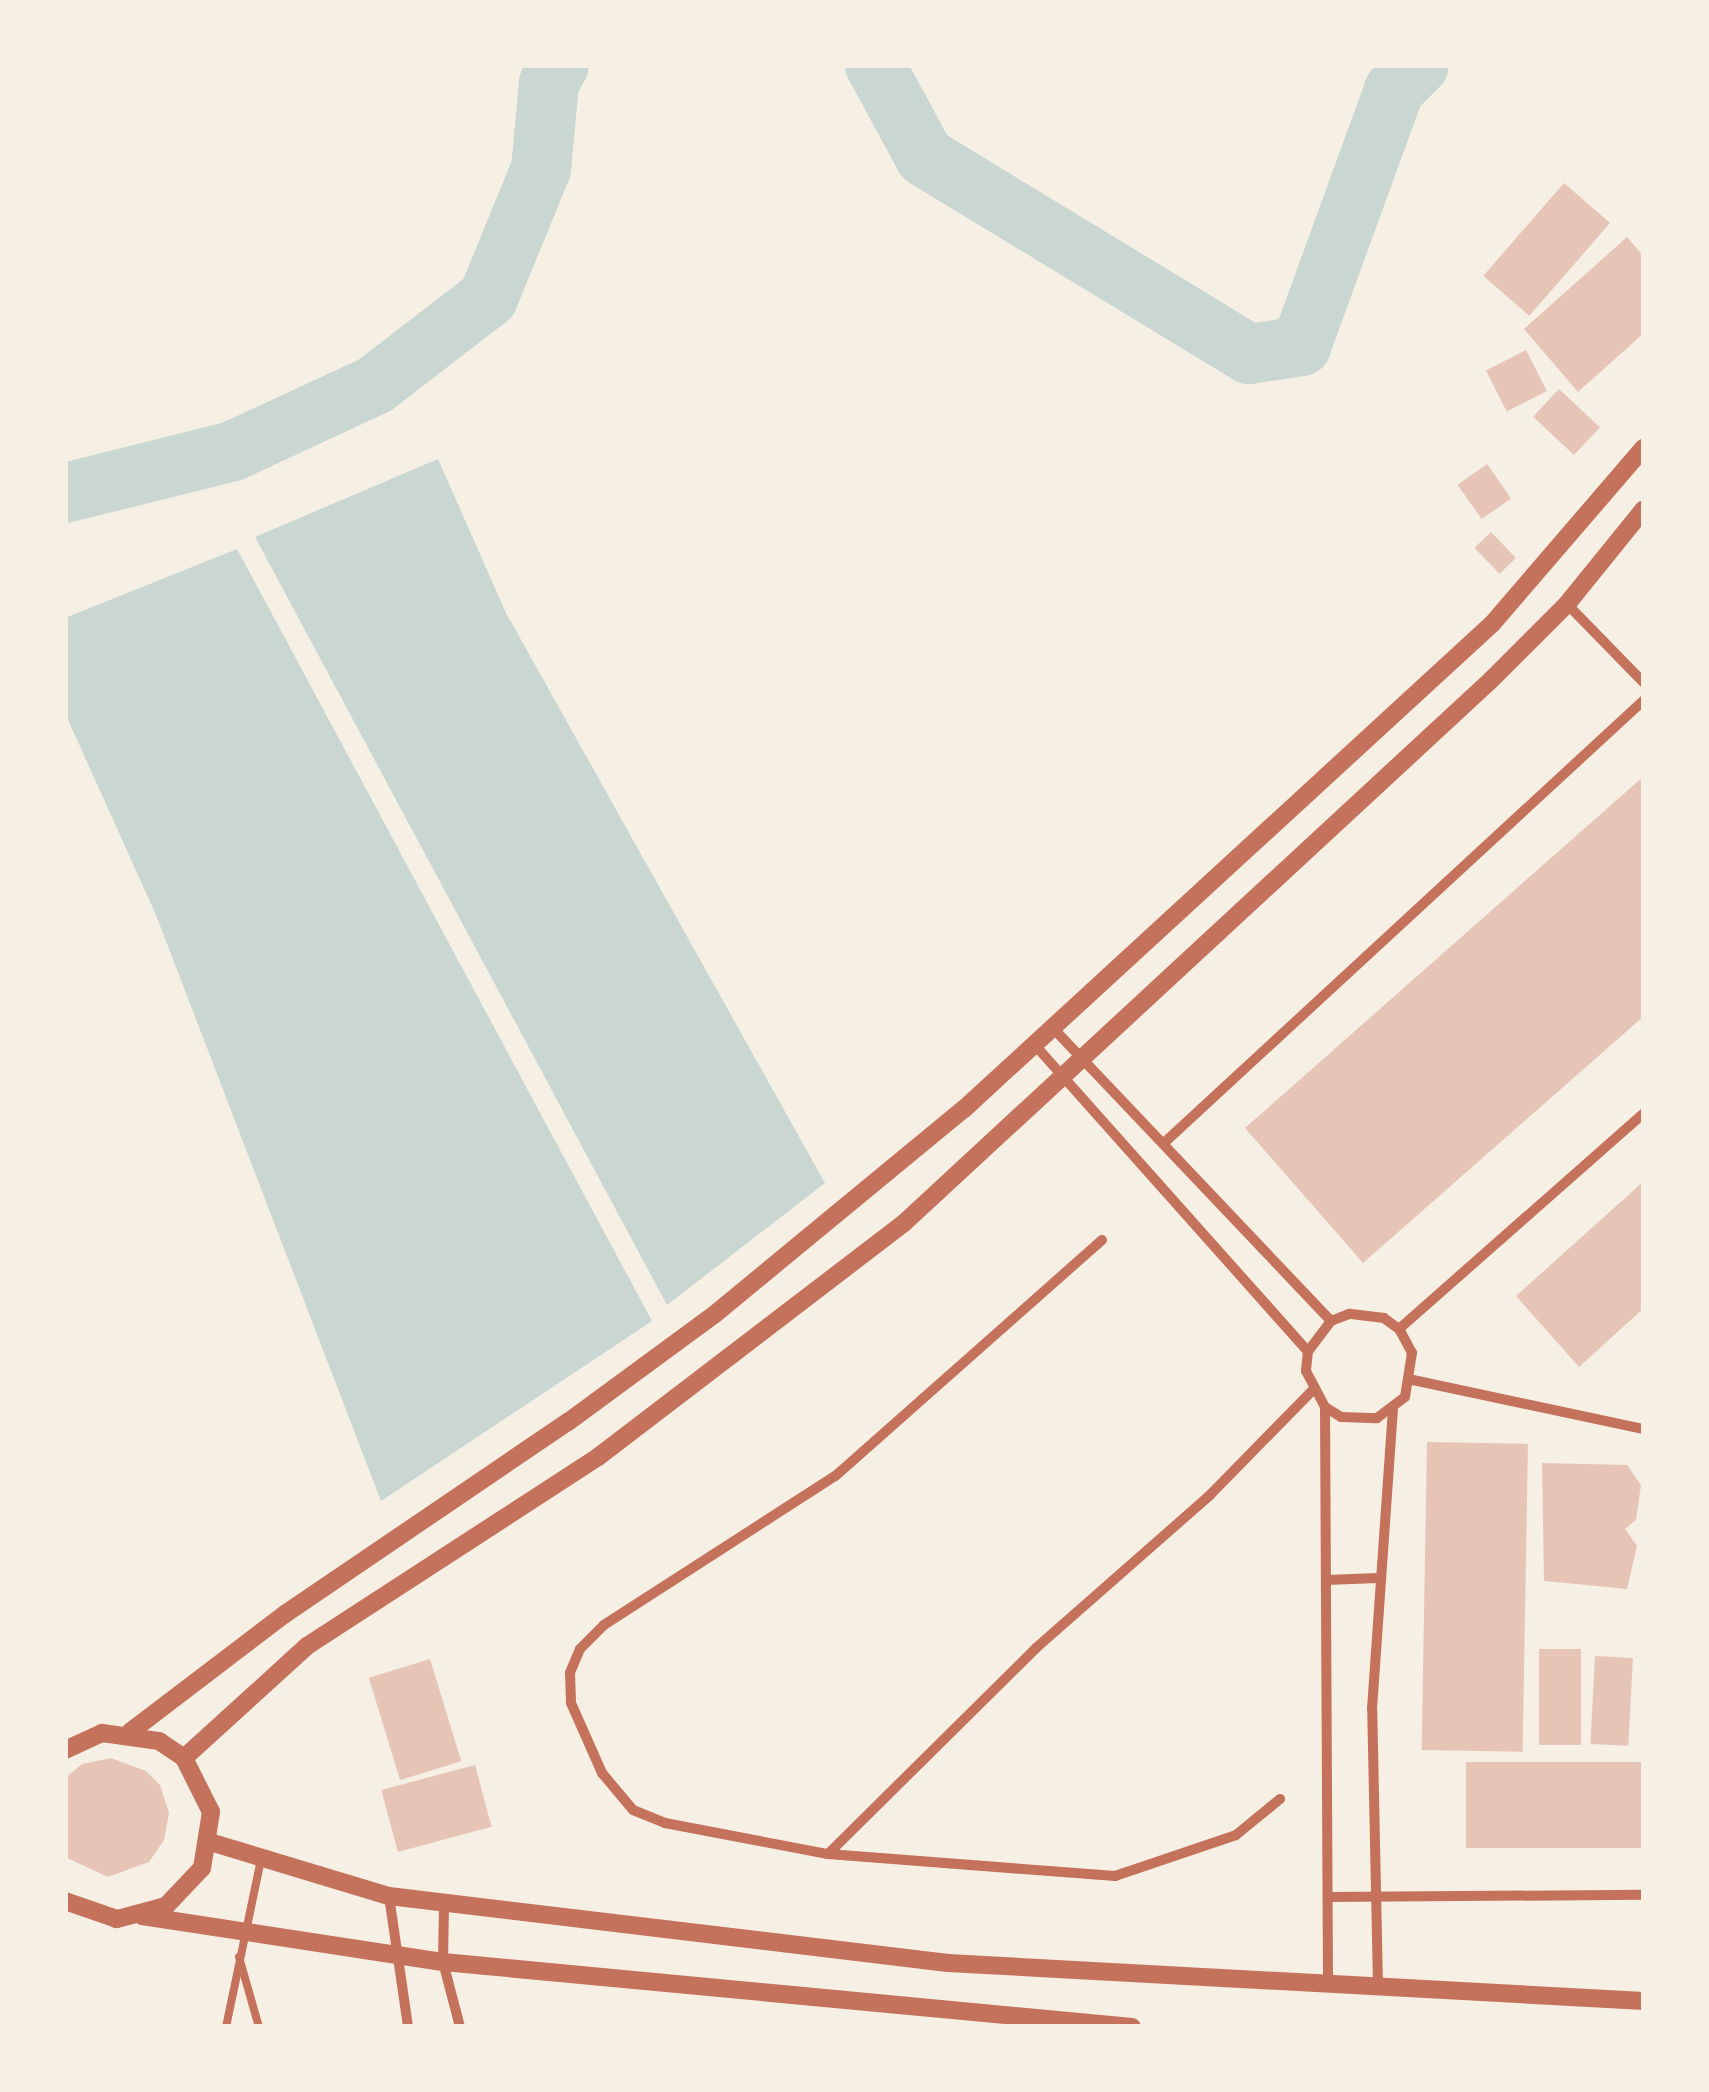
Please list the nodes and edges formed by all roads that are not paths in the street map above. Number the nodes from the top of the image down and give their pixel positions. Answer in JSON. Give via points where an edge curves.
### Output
{"nodes":[{"id":1,"x":1644,"y":448,"type":"edge"},
{"id":2,"x":1644,"y":509,"type":"edge"},
{"id":3,"x":1568,"y":604,"type":"junction"},
{"id":4,"x":1644,"y":683,"type":"edge"},
{"id":5,"x":1644,"y":700,"type":"edge"},
{"id":6,"x":1052,"y":1027,"type":"junction"},
{"id":7,"x":1034,"y":1044,"type":"junction"},
{"id":8,"x":1084,"y":1059,"type":"junction"},
{"id":9,"x":1065,"y":1074,"type":"junction"},
{"id":10,"x":1644,"y":1113,"type":"edge"},
{"id":11,"x":1166,"y":1142,"type":"junction"},
{"id":12,"x":1102,"y":1240,"type":"dead end"},
{"id":13,"x":1331,"y":1321,"type":"junction"},
{"id":14,"x":1399,"y":1329,"type":"junction"},
{"id":15,"x":1308,"y":1350,"type":"junction"},
{"id":16,"x":1412,"y":1380,"type":"junction"},
{"id":17,"x":1312,"y":1391,"type":"junction"},
{"id":18,"x":1325,"y":1407,"type":"junction"},
{"id":19,"x":1393,"y":1410,"type":"junction"},
{"id":20,"x":1644,"y":1429,"type":"edge"},
{"id":21,"x":1378,"y":1578,"type":"junction"},
{"id":22,"x":1326,"y":1580,"type":"junction"},
{"id":23,"x":130,"y":1732,"type":"junction"},
{"id":24,"x":65,"y":1750,"type":"edge"},
{"id":25,"x":184,"y":1758,"type":"junction"},
{"id":26,"x":1280,"y":1799,"type":"dead end"},
{"id":27,"x":210,"y":1842,"type":"junction"},
{"id":28,"x":828,"y":1854,"type":"junction"},
{"id":29,"x":260,"y":1860,"type":"junction"},
{"id":30,"x":1644,"y":1895,"type":"edge"},
{"id":31,"x":389,"y":1896,"type":"junction"},
{"id":32,"x":1375,"y":1896,"type":"junction"},
{"id":33,"x":1328,"y":1897,"type":"junction"},
{"id":34,"x":65,"y":1900,"type":"edge"},
{"id":35,"x":444,"y":1905,"type":"junction"},
{"id":36,"x":142,"y":1916,"type":"junction"},
{"id":37,"x":242,"y":1933,"type":"junction"},
{"id":38,"x":396,"y":1954,"type":"junction"},
{"id":39,"x":239,"y":1956,"type":"junction"},
{"id":40,"x":444,"y":1962,"type":"junction"},
{"id":41,"x":1328,"y":1984,"type":"junction"},
{"id":42,"x":1378,"y":1986,"type":"junction"},
{"id":43,"x":1644,"y":2001,"type":"edge"},
{"id":44,"x":226,"y":2027,"type":"edge"},
{"id":45,"x":259,"y":2027,"type":"edge"},
{"id":46,"x":408,"y":2027,"type":"edge"},
{"id":47,"x":460,"y":2027,"type":"edge"},
{"id":48,"x":1132,"y":2027,"type":"edge"}],
"edges":[{"from":1,"to":6,"type":"street","via":[[1492,624]]},
{"from":2,"to":3,"type":"street"},
{"from":3,"to":4,"type":"street"},
{"from":3,"to":8,"type":"street"},
{"from":5,"to":11,"type":"street"},
{"from":6,"to":7,"type":"street"},
{"from":6,"to":8,"type":"street"},
{"from":7,"to":9,"type":"street"},
{"from":7,"to":23,"type":"street","via":[[715,1314],[272,1624]]},
{"from":8,"to":9,"type":"street"},
{"from":8,"to":11,"type":"street"},
{"from":9,"to":15,"type":"street"},
{"from":9,"to":25,"type":"street","via":[[820,1292],[598,1457],[307,1646]]},
{"from":10,"to":14,"type":"street"},
{"from":11,"to":13,"type":"street"},
{"from":12,"to":28,"type":"street","via":[[835,1476],[604,1625],[580,1649],[570,1672],[571,1703],[602,1773],[633,1810],[664,1823]]},
{"from":13,"to":14,"type":"street","via":[[1367,1313]]},
{"from":13,"to":15,"type":"street"},
{"from":14,"to":16,"type":"street","via":[[1412,1353]]},
{"from":15,"to":17,"type":"street"},
{"from":16,"to":19,"type":"street"},
{"from":16,"to":20,"type":"street"},
{"from":17,"to":18,"type":"street"},
{"from":17,"to":28,"type":"street","via":[[1210,1495],[1036,1648]]},
{"from":18,"to":19,"type":"street","via":[[1358,1420]]},
{"from":18,"to":22,"type":"street"},
{"from":19,"to":21,"type":"street"},
{"from":21,"to":22,"type":"street"},
{"from":21,"to":32,"type":"street"},
{"from":22,"to":33,"type":"street"},
{"from":23,"to":24,"type":"street","via":[[102,1733]]},
{"from":23,"to":25,"type":"street"},
{"from":25,"to":27,"type":"street","via":[[202,1783]]},
{"from":26,"to":28,"type":"street","via":[[1236,1835],[1114,1876]]},
{"from":27,"to":29,"type":"street"},
{"from":27,"to":36,"type":"street","via":[[187,1889]]},
{"from":29,"to":31,"type":"street"},
{"from":29,"to":37,"type":"lane"},
{"from":30,"to":32,"type":"street"},
{"from":31,"to":35,"type":"street"},
{"from":31,"to":38,"type":"street"},
{"from":32,"to":33,"type":"street"},
{"from":32,"to":42,"type":"street"},
{"from":33,"to":41,"type":"street"},
{"from":34,"to":36,"type":"street","via":[[93,1915]]},
{"from":35,"to":40,"type":"street"},
{"from":35,"to":41,"type":"street","via":[[1014,1970]]},
{"from":36,"to":37,"type":"street"},
{"from":37,"to":38,"type":"street"},
{"from":37,"to":39,"type":"lane"},
{"from":38,"to":40,"type":"street"},
{"from":38,"to":46,"type":"street"},
{"from":39,"to":44,"type":"lane"},
{"from":39,"to":45,"type":"lane"},
{"from":40,"to":47,"type":"street"},
{"from":40,"to":48,"type":"street"},
{"from":41,"to":42,"type":"street"},
{"from":42,"to":43,"type":"street"}]}
